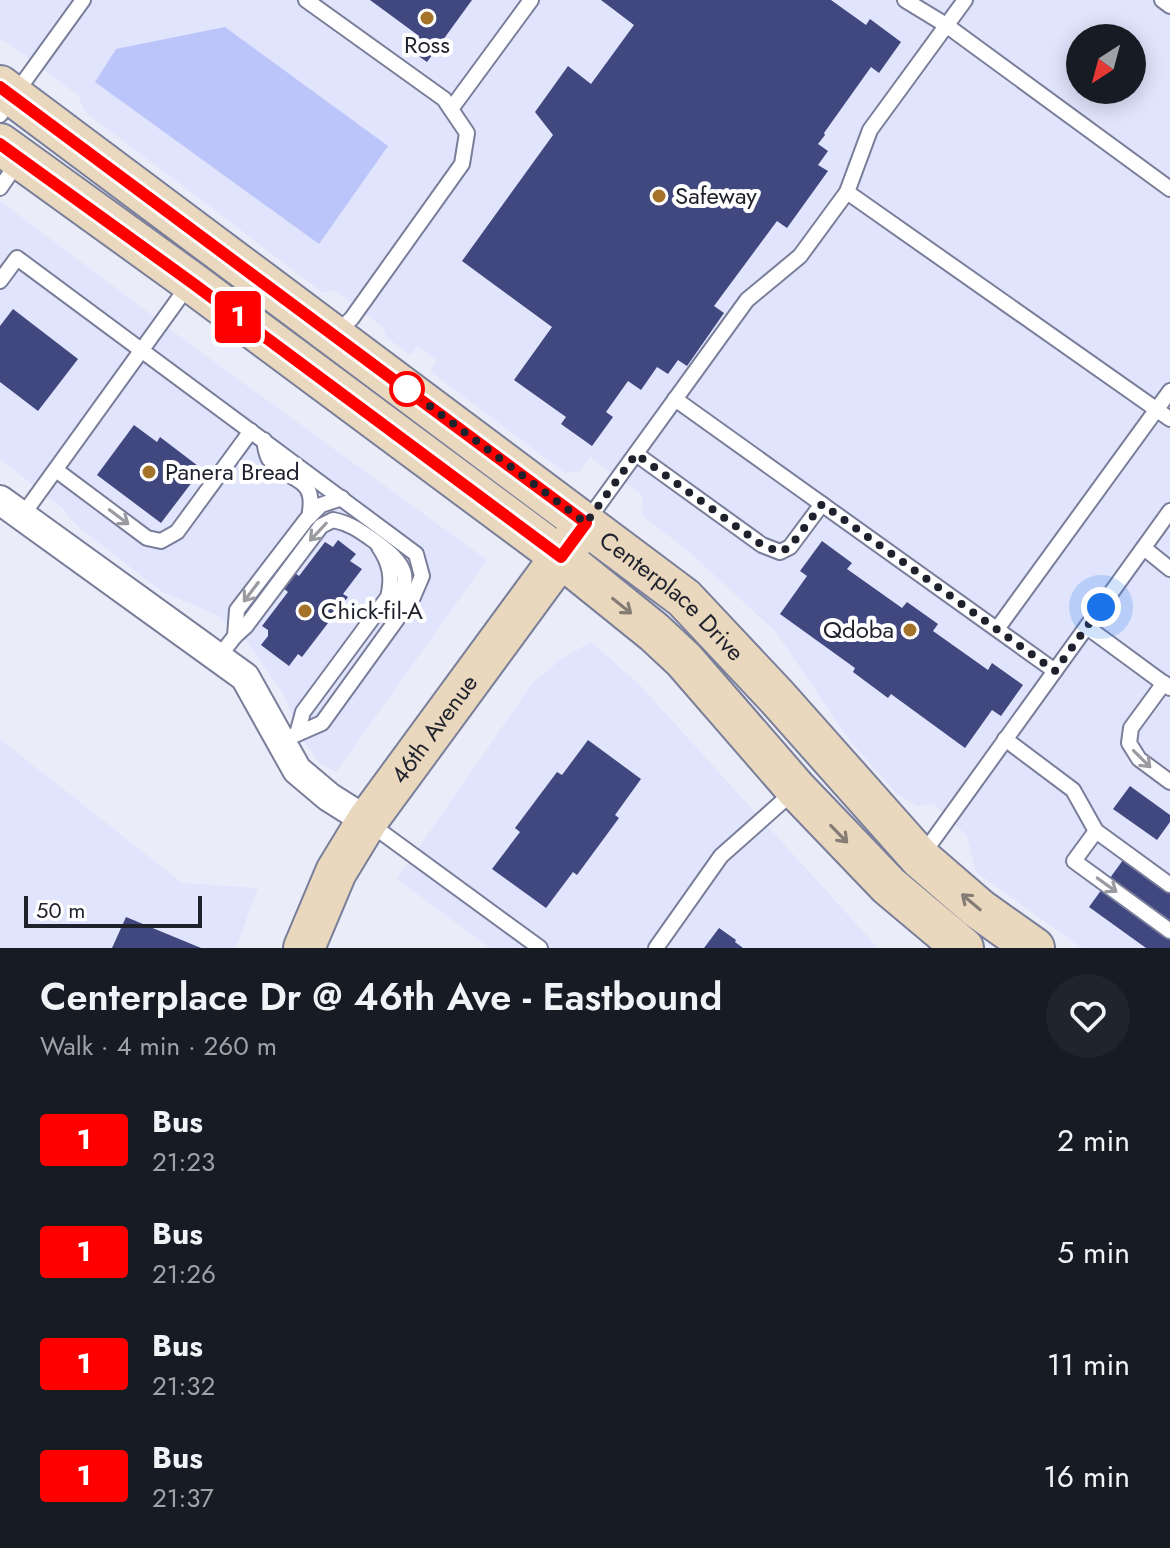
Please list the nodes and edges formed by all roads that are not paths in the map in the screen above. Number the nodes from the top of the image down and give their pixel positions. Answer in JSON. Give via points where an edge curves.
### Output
{"nodes":[{"id":1,"x":83,"y":0,"type":"edge"},
{"id":2,"x":306,"y":0,"type":"edge"},
{"id":3,"x":531,"y":0,"type":"edge"},
{"id":4,"x":905,"y":0,"type":"edge"},
{"id":5,"x":965,"y":0,"type":"edge"},
{"id":6,"x":1162,"y":0,"type":"edge"},
{"id":7,"x":1170,"y":6,"type":"edge"},
{"id":8,"x":946,"y":25,"type":"junction"},
{"id":9,"x":5,"y":99,"type":"edge"},
{"id":10,"x":451,"y":109,"type":"junction"},
{"id":11,"x":7,"y":164,"type":"edge"},
{"id":12,"x":1170,"y":189,"type":"edge"},
{"id":13,"x":847,"y":192,"type":"junction"},
{"id":14,"x":0,"y":281,"type":"edge"},
{"id":15,"x":191,"y":282,"type":"junction"},
{"id":16,"x":142,"y":352,"type":"junction"},
{"id":17,"x":322,"y":353,"type":"junction"},
{"id":18,"x":1170,"y":391,"type":"edge"},
{"id":19,"x":675,"y":399,"type":"junction"},
{"id":20,"x":1156,"y":410,"type":"junction"},
{"id":21,"x":1170,"y":419,"type":"edge"},
{"id":22,"x":258,"y":435,"type":"junction"},
{"id":23,"x":636,"y":454,"type":"junction"},
{"id":24,"x":56,"y":470,"type":"junction"},
{"id":25,"x":342,"y":498,"type":"junction"},
{"id":26,"x":822,"y":504,"type":"junction"},
{"id":27,"x":11,"y":508,"type":"edge"},
{"id":28,"x":309,"y":517,"type":"junction"},
{"id":29,"x":1167,"y":522,"type":"edge"},
{"id":30,"x":586,"y":523,"type":"junction"},
{"id":31,"x":1144,"y":548,"type":"junction"},
{"id":32,"x":561,"y":557,"type":"junction"},
{"id":33,"x":1170,"y":569,"type":"edge"},
{"id":34,"x":1087,"y":627,"type":"junction"},
{"id":35,"x":997,"y":629,"type":"junction"},
{"id":36,"x":227,"y":647,"type":"junction"},
{"id":37,"x":1055,"y":671,"type":"junction"},
{"id":38,"x":1167,"y":685,"type":"edge"},
{"id":39,"x":294,"y":735,"type":"junction"},
{"id":40,"x":1005,"y":739,"type":"junction"},
{"id":41,"x":1170,"y":782,"type":"edge"},
{"id":42,"x":796,"y":789,"type":"junction"},
{"id":43,"x":367,"y":821,"type":"junction"},
{"id":44,"x":1096,"y":831,"type":"junction"},
{"id":45,"x":920,"y":858,"type":"junction"},
{"id":46,"x":1170,"y":885,"type":"edge"},
{"id":47,"x":1170,"y":931,"type":"edge"},
{"id":48,"x":304,"y":948,"type":"edge"},
{"id":49,"x":540,"y":948,"type":"edge"},
{"id":50,"x":656,"y":948,"type":"edge"},
{"id":51,"x":963,"y":948,"type":"edge"},
{"id":52,"x":1034,"y":948,"type":"edge"}],
"edges":[{"from":1,"to":9,"type":"lane"},
{"from":2,"to":10,"type":"lane"},
{"from":3,"to":10,"type":"lane"},
{"from":4,"to":8,"type":"lane"},
{"from":5,"to":8,"type":"lane"},
{"from":6,"to":7,"type":"lane"},
{"from":8,"to":12,"type":"lane"},
{"from":8,"to":13,"type":"lane","via":[[870,130]]},
{"from":9,"to":17,"type":"street","name":"Centerplace Drive"},
{"from":10,"to":17,"type":"lane","via":[[467,133],[462,164]]},
{"from":11,"to":15,"type":"street","name":"Centerplace Drive"},
{"from":13,"to":19,"type":"lane","via":[[800,256],[747,300]]},
{"from":13,"to":20,"type":"lane"},
{"from":14,"to":16,"type":"lane","via":[[17,258]]},
{"from":15,"to":16,"type":"lane"},
{"from":15,"to":17,"type":"street","name":"Centerplace Drive"},
{"from":16,"to":22,"type":"lane"},
{"from":16,"to":24,"type":"lane"},
{"from":17,"to":30,"type":"street","name":"Centerplace Drive"},
{"from":17,"to":32,"type":"street","name":"Centerplace Drive"},
{"from":18,"to":20,"type":"lane"},
{"from":19,"to":23,"type":"lane"},
{"from":19,"to":26,"type":"lane"},
{"from":20,"to":21,"type":"lane"},
{"from":20,"to":35,"type":"lane"},
{"from":24,"to":22,"type":"lane","one_way":true,"via":[[147,538],[161,541],[177,532]]},
{"from":22,"to":25,"type":"lane"},
{"from":22,"to":28,"type":"lane","via":[[268,458],[310,490]]},
{"from":23,"to":26,"type":"lane","via":[[762,545],[780,552],[790,547]]},
{"from":23,"to":30,"type":"lane"},
{"from":24,"to":27,"type":"lane"},
{"from":25,"to":28,"type":"lane","via":[[321,505]]},
{"from":25,"to":39,"type":"lane","via":[[416,554],[422,576],[413,597],[322,723]]},
{"from":26,"to":35,"type":"lane"},
{"from":27,"to":36,"type":"street"},
{"from":28,"to":36,"type":"lane","one_way":true,"via":[[237,610]]},
{"from":29,"to":31,"type":"lane"},
{"from":30,"to":32,"type":"street","name":"46th Avenue"},
{"from":30,"to":45,"type":"street","name":"Centerplace Drive","via":[[684,598]]},
{"from":31,"to":33,"type":"lane"},
{"from":31,"to":34,"type":"lane"},
{"from":32,"to":42,"type":"street","name":"Centerplace Drive","one_way":true,"via":[[684,660]]},
{"from":32,"to":43,"type":"street","name":"46th Avenue"},
{"from":34,"to":37,"type":"lane"},
{"from":34,"to":38,"type":"lane"},
{"from":35,"to":37,"type":"lane"},
{"from":36,"to":39,"type":"street"},
{"from":39,"to":36,"type":"lane","one_way":true,"via":[[303,712],[388,597],[392,581],[376,542],[349,523],[333,520],[321,526]]},
{"from":37,"to":40,"type":"lane"},
{"from":38,"to":41,"type":"lane","one_way":true,"via":[[1131,728],[1129,743],[1139,759]]},
{"from":39,"to":43,"type":"street","via":[[297,770]]},
{"from":40,"to":44,"type":"lane","via":[[1073,790]]},
{"from":40,"to":45,"type":"lane"},
{"from":42,"to":50,"type":"lane","via":[[721,856]]},
{"from":42,"to":51,"type":"street","name":"Centerplace Drive","one_way":true,"via":[[889,886]]},
{"from":43,"to":48,"type":"street","name":"46th Avenue","via":[[331,882]]},
{"from":43,"to":49,"type":"lane"},
{"from":44,"to":46,"type":"lane"},
{"from":44,"to":47,"type":"lane","one_way":true,"via":[[1074,861]]},
{"from":52,"to":45,"type":"street","name":"Centerplace Drive","one_way":true}]}
